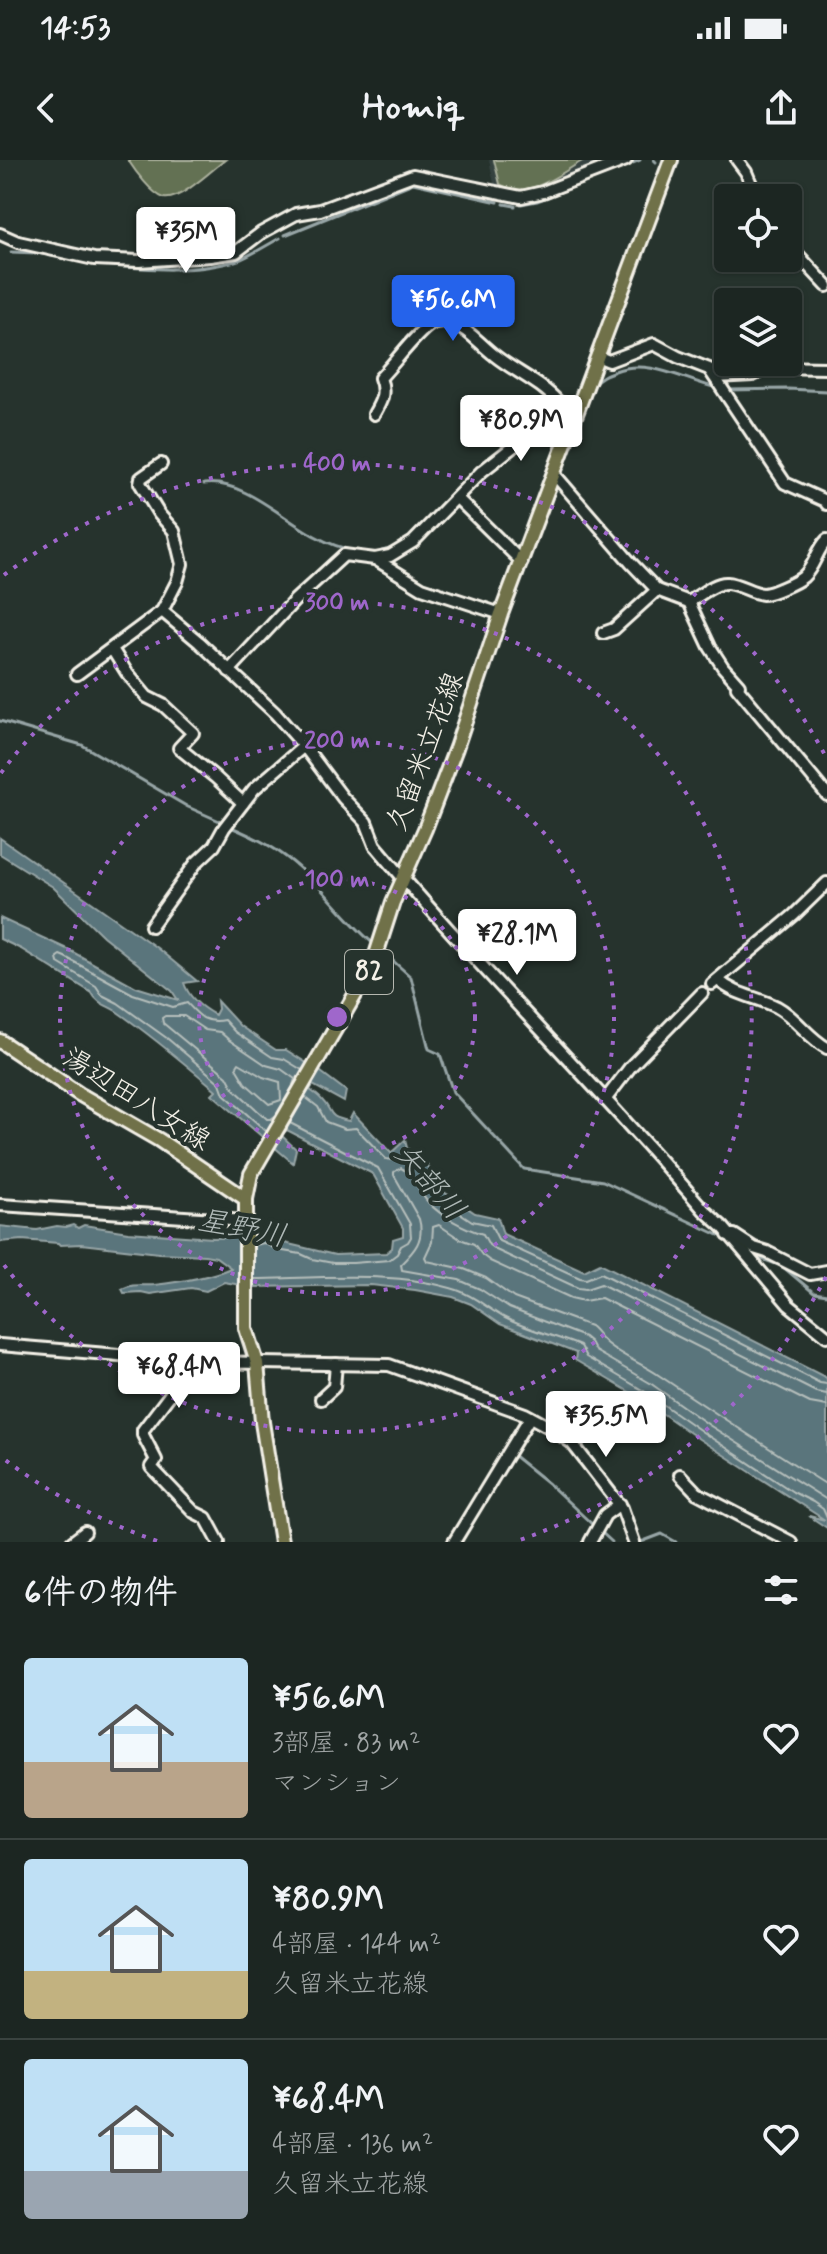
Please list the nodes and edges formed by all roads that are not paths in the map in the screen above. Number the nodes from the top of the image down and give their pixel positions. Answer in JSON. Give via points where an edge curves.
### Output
{"nodes":[{"id":1,"x":626,"y":160,"type":"edge"},
{"id":2,"x":671,"y":160,"type":"edge"},
{"id":3,"x":737,"y":160,"type":"edge"},
{"id":4,"x":750,"y":184,"type":"edge"},
{"id":5,"x":0,"y":234,"type":"edge"},
{"id":6,"x":802,"y":259,"type":"edge"},
{"id":7,"x":827,"y":286,"type":"edge"},
{"id":8,"x":597,"y":356,"type":"junction"},
{"id":9,"x":827,"y":368,"type":"edge"},
{"id":10,"x":715,"y":377,"type":"junction"},
{"id":11,"x":559,"y":403,"type":"junction"},
{"id":12,"x":579,"y":406,"type":"junction"},
{"id":13,"x":374,"y":414,"type":"dead end"},
{"id":14,"x":161,"y":464,"type":"dead end"},
{"id":15,"x":555,"y":475,"type":"junction"},
{"id":16,"x":457,"y":498,"type":"junction"},
{"id":17,"x":827,"y":504,"type":"edge"},
{"id":18,"x":827,"y":540,"type":"edge"},
{"id":19,"x":375,"y":559,"type":"junction"},
{"id":20,"x":522,"y":562,"type":"junction"},
{"id":21,"x":657,"y":590,"type":"junction"},
{"id":22,"x":689,"y":602,"type":"junction"},
{"id":23,"x":162,"y":611,"type":"junction"},
{"id":24,"x":501,"y":614,"type":"junction"},
{"id":25,"x":603,"y":633,"type":"dead end"},
{"id":26,"x":112,"y":649,"type":"junction"},
{"id":27,"x":229,"y":671,"type":"junction"},
{"id":28,"x":77,"y":674,"type":"dead end"},
{"id":29,"x":304,"y":746,"type":"junction"},
{"id":30,"x":827,"y":795,"type":"edge"},
{"id":31,"x":243,"y":803,"type":"junction"},
{"id":32,"x":402,"y":877,"type":"junction"},
{"id":33,"x":827,"y":883,"type":"edge"},
{"id":34,"x":151,"y":926,"type":"dead end"},
{"id":35,"x":702,"y":993,"type":"dead end"},
{"id":36,"x":0,"y":1041,"type":"edge"},
{"id":37,"x":827,"y":1048,"type":"edge"},
{"id":38,"x":605,"y":1100,"type":"junction"},
{"id":39,"x":246,"y":1199,"type":"junction"},
{"id":40,"x":0,"y":1205,"type":"edge"},
{"id":41,"x":246,"y":1224,"type":"junction"},
{"id":42,"x":728,"y":1235,"type":"junction"},
{"id":43,"x":827,"y":1271,"type":"edge"},
{"id":44,"x":827,"y":1336,"type":"edge"},
{"id":45,"x":0,"y":1345,"type":"edge"},
{"id":46,"x":202,"y":1362,"type":"junction"},
{"id":47,"x":257,"y":1363,"type":"junction"},
{"id":48,"x":336,"y":1364,"type":"junction"},
{"id":49,"x":321,"y":1399,"type":"dead end"},
{"id":50,"x":530,"y":1417,"type":"junction"},
{"id":51,"x":680,"y":1475,"type":"dead end"},
{"id":52,"x":620,"y":1504,"type":"junction"},
{"id":53,"x":85,"y":1532,"type":"dead end"},
{"id":54,"x":72,"y":1542,"type":"edge"},
{"id":55,"x":219,"y":1542,"type":"edge"},
{"id":56,"x":281,"y":1542,"type":"edge"},
{"id":57,"x":454,"y":1542,"type":"edge"},
{"id":58,"x":590,"y":1542,"type":"edge"},
{"id":59,"x":634,"y":1542,"type":"edge"},
{"id":60,"x":791,"y":1542,"type":"edge"}],
"edges":[{"from":1,"to":5,"type":"street","via":[[521,197],[413,175],[296,214],[236,252],[210,256],[94,259]]},
{"from":2,"to":8,"type":"main road","name":"久留米立花線","number":"82"},
{"from":3,"to":4,"type":"street"},
{"from":6,"to":7,"type":"street"},
{"from":8,"to":10,"type":"street","via":[[609,361],[654,344],[709,369]]},
{"from":8,"to":12,"type":"main road","name":"久留米立花線","number":"82"},
{"from":9,"to":10,"type":"street","via":[[770,367],[753,375]]},
{"from":10,"to":17,"type":"street","via":[[785,483]]},
{"from":11,"to":12,"type":"street"},
{"from":11,"to":13,"type":"street","via":[[446,321],[433,322],[380,378],[382,400]]},
{"from":11,"to":16,"type":"street","via":[[556,413],[481,472]]},
{"from":12,"to":15,"type":"main road","name":"久留米立花線","number":"82"},
{"from":14,"to":23,"type":"street","via":[[140,483],[174,531],[182,564]]},
{"from":15,"to":20,"type":"main road","name":"久留米立花線","number":"82"},
{"from":15,"to":21,"type":"street"},
{"from":16,"to":19,"type":"street","via":[[406,547]]},
{"from":16,"to":20,"type":"street"},
{"from":18,"to":22,"type":"street","via":[[813,565],[793,583],[765,594],[726,582]]},
{"from":19,"to":24,"type":"street","via":[[422,588]]},
{"from":19,"to":27,"type":"street","via":[[344,555]]},
{"from":20,"to":24,"type":"main road","name":"久留米立花線","number":"82"},
{"from":21,"to":22,"type":"street"},
{"from":21,"to":25,"type":"street"},
{"from":22,"to":30,"type":"street","via":[[737,687]]},
{"from":23,"to":26,"type":"street"},
{"from":23,"to":27,"type":"street"},
{"from":24,"to":32,"type":"main road","name":"久留米立花線","number":"82","via":[[456,748]]},
{"from":26,"to":28,"type":"street"},
{"from":26,"to":31,"type":"street","via":[[147,697],[193,733],[179,748]]},
{"from":27,"to":29,"type":"street"},
{"from":29,"to":31,"type":"street"},
{"from":29,"to":32,"type":"street","via":[[366,822],[375,845]]},
{"from":31,"to":34,"type":"street"},
{"from":32,"to":38,"type":"street"},
{"from":32,"to":39,"type":"main road","name":"久留米立花線","number":"82","via":[[373,964],[263,1151]]},
{"from":33,"to":37,"type":"street","via":[[715,982],[775,1007]]},
{"from":35,"to":38,"type":"street"},
{"from":36,"to":39,"type":"main road","name":"湯辺田八女線"},
{"from":38,"to":42,"type":"street"},
{"from":39,"to":41,"type":"main road","name":"久留米立花線","number":"82"},
{"from":40,"to":41,"type":"street"},
{"from":41,"to":47,"type":"main road","name":"久留米立花線","number":"82","via":[[246,1328]]},
{"from":42,"to":43,"type":"street","via":[[810,1274]]},
{"from":42,"to":44,"type":"street","via":[[789,1305]]},
{"from":45,"to":46,"type":"street"},
{"from":46,"to":47,"type":"street"},
{"from":46,"to":55,"type":"street","via":[[172,1392],[143,1435],[156,1460],[151,1467],[206,1518]]},
{"from":47,"to":48,"type":"street"},
{"from":47,"to":56,"type":"main road","name":"久留米立花線","number":"82"},
{"from":48,"to":49,"type":"street","via":[[334,1387]]},
{"from":48,"to":50,"type":"street","via":[[389,1365]]},
{"from":50,"to":52,"type":"street","via":[[572,1443]]},
{"from":50,"to":57,"type":"street"},
{"from":51,"to":60,"type":"street","via":[[697,1493]]},
{"from":52,"to":58,"type":"street","via":[[605,1515]]},
{"from":52,"to":59,"type":"street"},
{"from":53,"to":54,"type":"street"}]}
